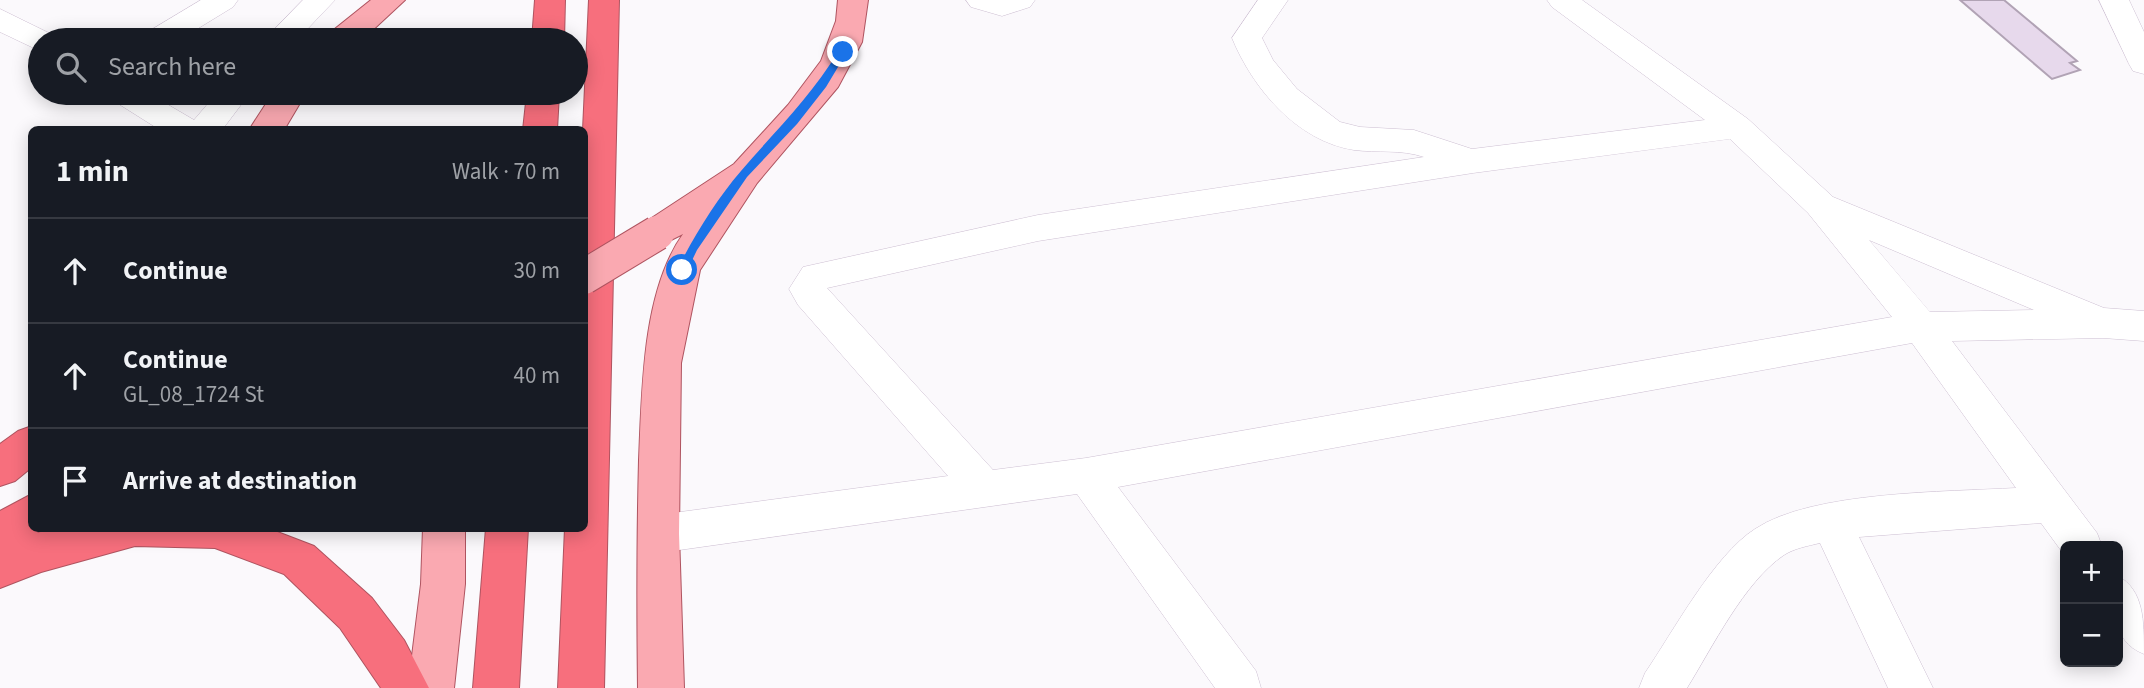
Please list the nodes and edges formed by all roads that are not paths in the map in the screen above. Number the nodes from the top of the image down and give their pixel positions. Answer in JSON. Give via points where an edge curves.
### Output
{"nodes":[{"id":1,"x":223,"y":0,"type":"edge"},
{"id":2,"x":320,"y":0,"type":"edge"},
{"id":3,"x":390,"y":0,"type":"edge"},
{"id":4,"x":550,"y":0,"type":"edge"},
{"id":5,"x":604,"y":0,"type":"edge"},
{"id":6,"x":853,"y":0,"type":"edge"},
{"id":7,"x":981,"y":0,"type":"edge"},
{"id":8,"x":1020,"y":0,"type":"edge"},
{"id":9,"x":1273,"y":0,"type":"edge"},
{"id":10,"x":1562,"y":0,"type":"edge"},
{"id":11,"x":2114,"y":0,"type":"edge"},
{"id":12,"x":0,"y":19,"type":"edge"},
{"id":13,"x":177,"y":28,"type":"edge"},
{"id":14,"x":291,"y":28,"type":"edge"},
{"id":15,"x":356,"y":28,"type":"edge"},
{"id":16,"x":549,"y":28,"type":"edge"},
{"id":17,"x":28,"y":34,"type":"edge"},
{"id":18,"x":2144,"y":64,"type":"edge"},
{"id":19,"x":144,"y":105,"type":"edge"},
{"id":20,"x":224,"y":105,"type":"edge"},
{"id":21,"x":282,"y":105,"type":"edge"},
{"id":22,"x":542,"y":105,"type":"edge"},
{"id":23,"x":179,"y":126,"type":"edge"},
{"id":24,"x":207,"y":126,"type":"edge"},
{"id":25,"x":269,"y":126,"type":"edge"},
{"id":26,"x":540,"y":126,"type":"edge"},
{"id":27,"x":1737,"y":127,"type":"junction"},
{"id":28,"x":1473,"y":161,"type":"junction"},
{"id":29,"x":744,"y":175,"type":"junction"},
{"id":30,"x":1821,"y":204,"type":"junction"},
{"id":31,"x":588,"y":275,"type":"edge"},
{"id":32,"x":2102,"y":323,"type":"junction"},
{"id":33,"x":2144,"y":326,"type":"edge"},
{"id":34,"x":1921,"y":327,"type":"junction"},
{"id":35,"x":28,"y":434,"type":"edge"},
{"id":36,"x":28,"y":446,"type":"edge"},
{"id":37,"x":0,"y":467,"type":"edge"},
{"id":38,"x":1086,"y":475,"type":"junction"},
{"id":39,"x":588,"y":479,"type":"edge"},
{"id":40,"x":983,"y":487,"type":"junction"},
{"id":41,"x":2052,"y":505,"type":"junction"},
{"id":42,"x":28,"y":516,"type":"edge"},
{"id":43,"x":1832,"y":522,"type":"junction"},
{"id":44,"x":115,"y":532,"type":"edge"},
{"id":45,"x":223,"y":532,"type":"edge"},
{"id":46,"x":444,"y":532,"type":"edge"},
{"id":47,"x":507,"y":532,"type":"edge"},
{"id":48,"x":586,"y":532,"type":"edge"},
{"id":49,"x":658,"y":534,"type":"junction"},
{"id":50,"x":0,"y":535,"type":"edge"},
{"id":51,"x":2078,"y":541,"type":"edge"},
{"id":52,"x":0,"y":568,"type":"edge"},
{"id":53,"x":2123,"y":603,"type":"edge"},
{"id":54,"x":2144,"y":633,"type":"edge"},
{"id":55,"x":1240,"y":686,"type":"dead end"},
{"id":56,"x":406,"y":688,"type":"edge"},
{"id":57,"x":431,"y":688,"type":"edge"},
{"id":58,"x":496,"y":688,"type":"edge"},
{"id":59,"x":581,"y":688,"type":"edge"},
{"id":60,"x":661,"y":688,"type":"edge"},
{"id":61,"x":1661,"y":688,"type":"edge"},
{"id":62,"x":1911,"y":688,"type":"edge"}],
"edges":[{"from":1,"to":13,"type":"street"},
{"from":2,"to":14,"type":"street"},
{"from":3,"to":15,"type":"main road"},
{"from":4,"to":16,"type":"highway"},
{"from":5,"to":39,"type":"highway"},
{"from":6,"to":29,"type":"main road","via":[[843,52],[823,85]]},
{"from":7,"to":8,"type":"street","via":[[1002,6]]},
{"from":9,"to":28,"type":"street","via":[[1247,38],[1262,69],[1306,113],[1343,135],[1413,142]]},
{"from":10,"to":27,"type":"street"},
{"from":11,"to":18,"type":"street"},
{"from":12,"to":17,"type":"street"},
{"from":19,"to":23,"type":"street"},
{"from":20,"to":24,"type":"street"},
{"from":21,"to":25,"type":"main road"},
{"from":22,"to":26,"type":"highway"},
{"from":27,"to":28,"type":"street"},
{"from":27,"to":30,"type":"street"},
{"from":28,"to":40,"type":"street","via":[[1038,229],[809,282],[810,295]]},
{"from":29,"to":31,"type":"main road","bridge":true},
{"from":29,"to":49,"type":"main road","via":[[693,248],[671,310],[662,363]]},
{"from":30,"to":32,"type":"street"},
{"from":30,"to":34,"type":"street"},
{"from":32,"to":33,"type":"street"},
{"from":32,"to":34,"type":"street"},
{"from":34,"to":38,"type":"street"},
{"from":34,"to":41,"type":"street"},
{"from":35,"to":37,"type":"street"},
{"from":36,"to":37,"type":"highway"},
{"from":38,"to":40,"type":"street"},
{"from":38,"to":55,"type":"street"},
{"from":40,"to":49,"type":"street"},
{"from":41,"to":43,"type":"street"},
{"from":41,"to":51,"type":"street"},
{"from":42,"to":50,"type":"highway"},
{"from":43,"to":61,"type":"street","via":[[1791,530],[1770,541],[1748,562]]},
{"from":43,"to":62,"type":"street"},
{"from":44,"to":52,"type":"highway"},
{"from":45,"to":56,"type":"highway","via":[[299,560],[356,613]]},
{"from":46,"to":57,"type":"main road"},
{"from":47,"to":58,"type":"highway"},
{"from":48,"to":59,"type":"highway"},
{"from":49,"to":60,"type":"main road"},
{"from":53,"to":54,"type":"street"}]}
